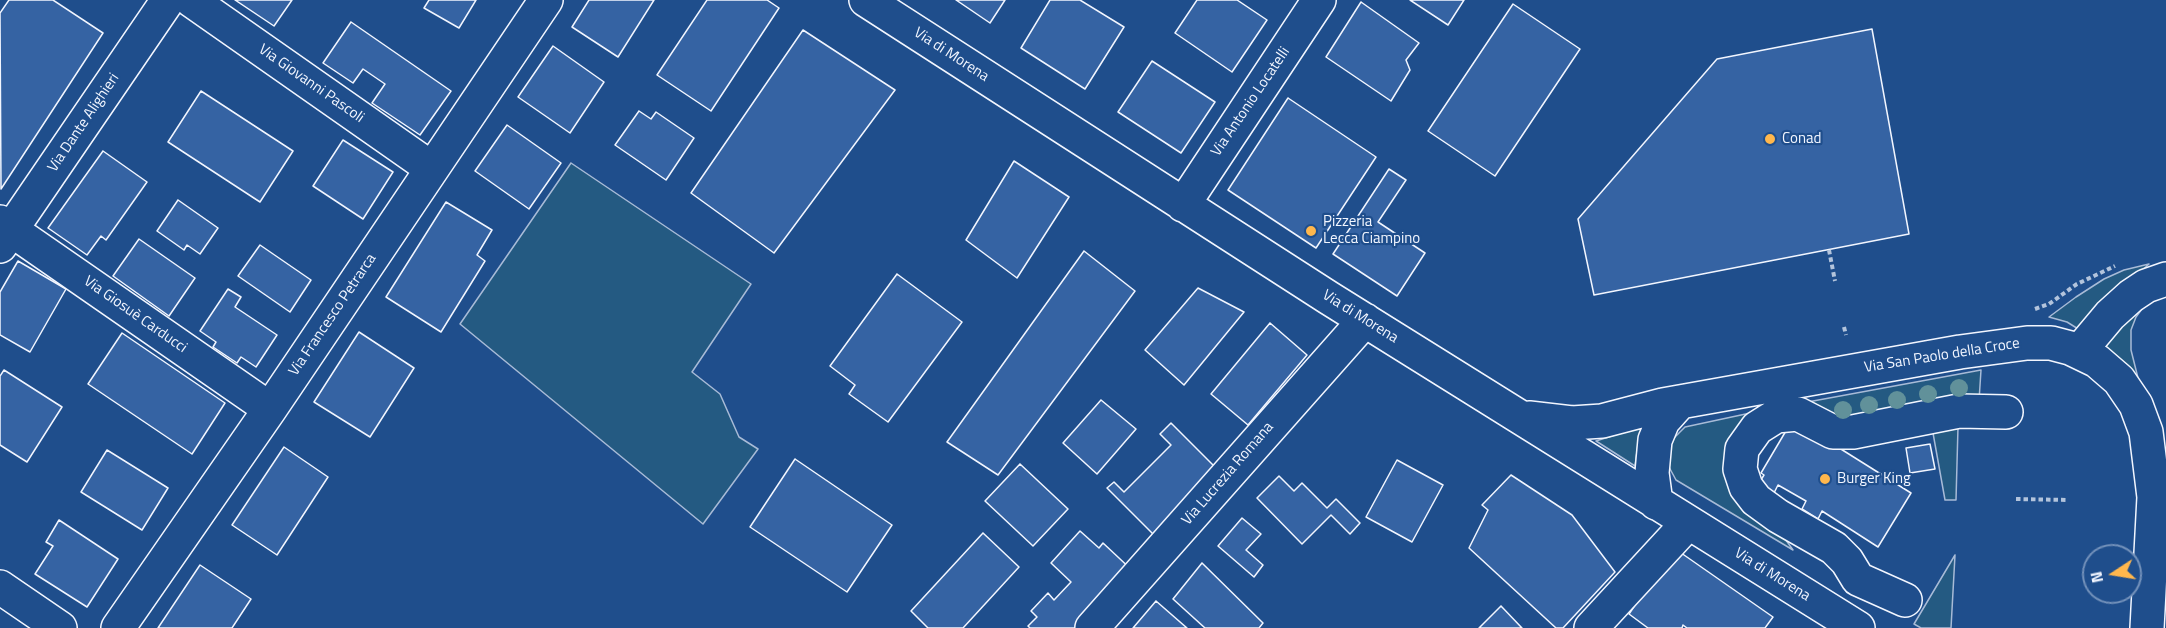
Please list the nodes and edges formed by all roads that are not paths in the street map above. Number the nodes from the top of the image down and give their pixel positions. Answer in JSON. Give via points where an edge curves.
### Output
{"nodes":[{"id":1,"x":168,"y":0,"type":"edge"},
{"id":2,"x":191,"y":0,"type":"edge"},
{"id":3,"x":546,"y":0,"type":"edge"},
{"id":4,"x":1319,"y":0,"type":"edge"},
{"id":5,"x":883,"y":4,"type":"edge"},
{"id":6,"x":431,"y":168,"type":"junction"},
{"id":7,"x":1183,"y":205,"type":"junction"},
{"id":8,"x":4,"y":233,"type":"edge"},
{"id":9,"x":2166,"y":279,"type":"edge"},
{"id":10,"x":1365,"y":320,"type":"junction"},
{"id":11,"x":2079,"y":352,"type":"junction"},
{"id":12,"x":1680,"y":402,"type":"junction"},
{"id":13,"x":270,"y":409,"type":"junction"},
{"id":14,"x":2006,"y":412,"type":"dead end"},
{"id":15,"x":1521,"y":417,"type":"junction"},
{"id":16,"x":1656,"y":503,"type":"junction"},
{"id":17,"x":1688,"y":523,"type":"junction"},
{"id":18,"x":0,"y":587,"type":"edge"},
{"id":19,"x":1905,"y":600,"type":"dead end"},
{"id":20,"x":60,"y":628,"type":"edge"},
{"id":21,"x":118,"y":628,"type":"edge"},
{"id":22,"x":1092,"y":628,"type":"edge"},
{"id":23,"x":1591,"y":628,"type":"edge"},
{"id":24,"x":1858,"y":628,"type":"edge"},
{"id":25,"x":2147,"y":628,"type":"edge"}],
"edges":[{"from":1,"to":8,"type":"street","name":"Via Dante Alighieri"},
{"from":2,"to":6,"type":"street","name":"Via Giovanni Pascoli"},
{"from":3,"to":6,"type":"street","name":"Via Francesco Petrarca"},
{"from":4,"to":7,"type":"street","name":"Via Antonio Locatelli"},
{"from":5,"to":7,"type":"street","name":"Via di Morena"},
{"from":6,"to":13,"type":"street","name":"Via Francesco Petrarca"},
{"from":7,"to":10,"type":"street","name":"Via di Morena"},
{"from":8,"to":13,"type":"street","name":"Via Giosuè Carducci"},
{"from":9,"to":11,"type":"street","via":[[2125,300]]},
{"from":10,"to":15,"type":"street","name":"Via di Morena"},
{"from":10,"to":22,"type":"street","name":"Via Lucrezia Romana"},
{"from":11,"to":12,"type":"street","name":"Via San Paolo della Croce","via":[[2027,342]]},
{"from":11,"to":25,"type":"street","name":"Via San Paolo della Croce","via":[[2106,368],[2126,388],[2146,432],[2154,497]]},
{"from":12,"to":15,"type":"street","name":"Via San Paolo della Croce","via":[[1589,423]]},
{"from":12,"to":16,"type":"street","via":[[1663,421],[1655,440],[1652,473]]},
{"from":13,"to":21,"type":"street","name":"Via Francesco Petrarca"},
{"from":14,"to":19,"type":"street","via":[[1959,411],[1853,432],[1833,432],[1798,414],[1776,416],[1756,428],[1743,449],[1740,469],[1756,500],[1834,548],[1858,579]]},
{"from":15,"to":16,"type":"street","name":"Via di Morena"},
{"from":16,"to":17,"type":"street","name":"Via di Morena"},
{"from":17,"to":23,"type":"street"},
{"from":17,"to":24,"type":"street","name":"Via di Morena"},
{"from":18,"to":20,"type":"street"}]}
